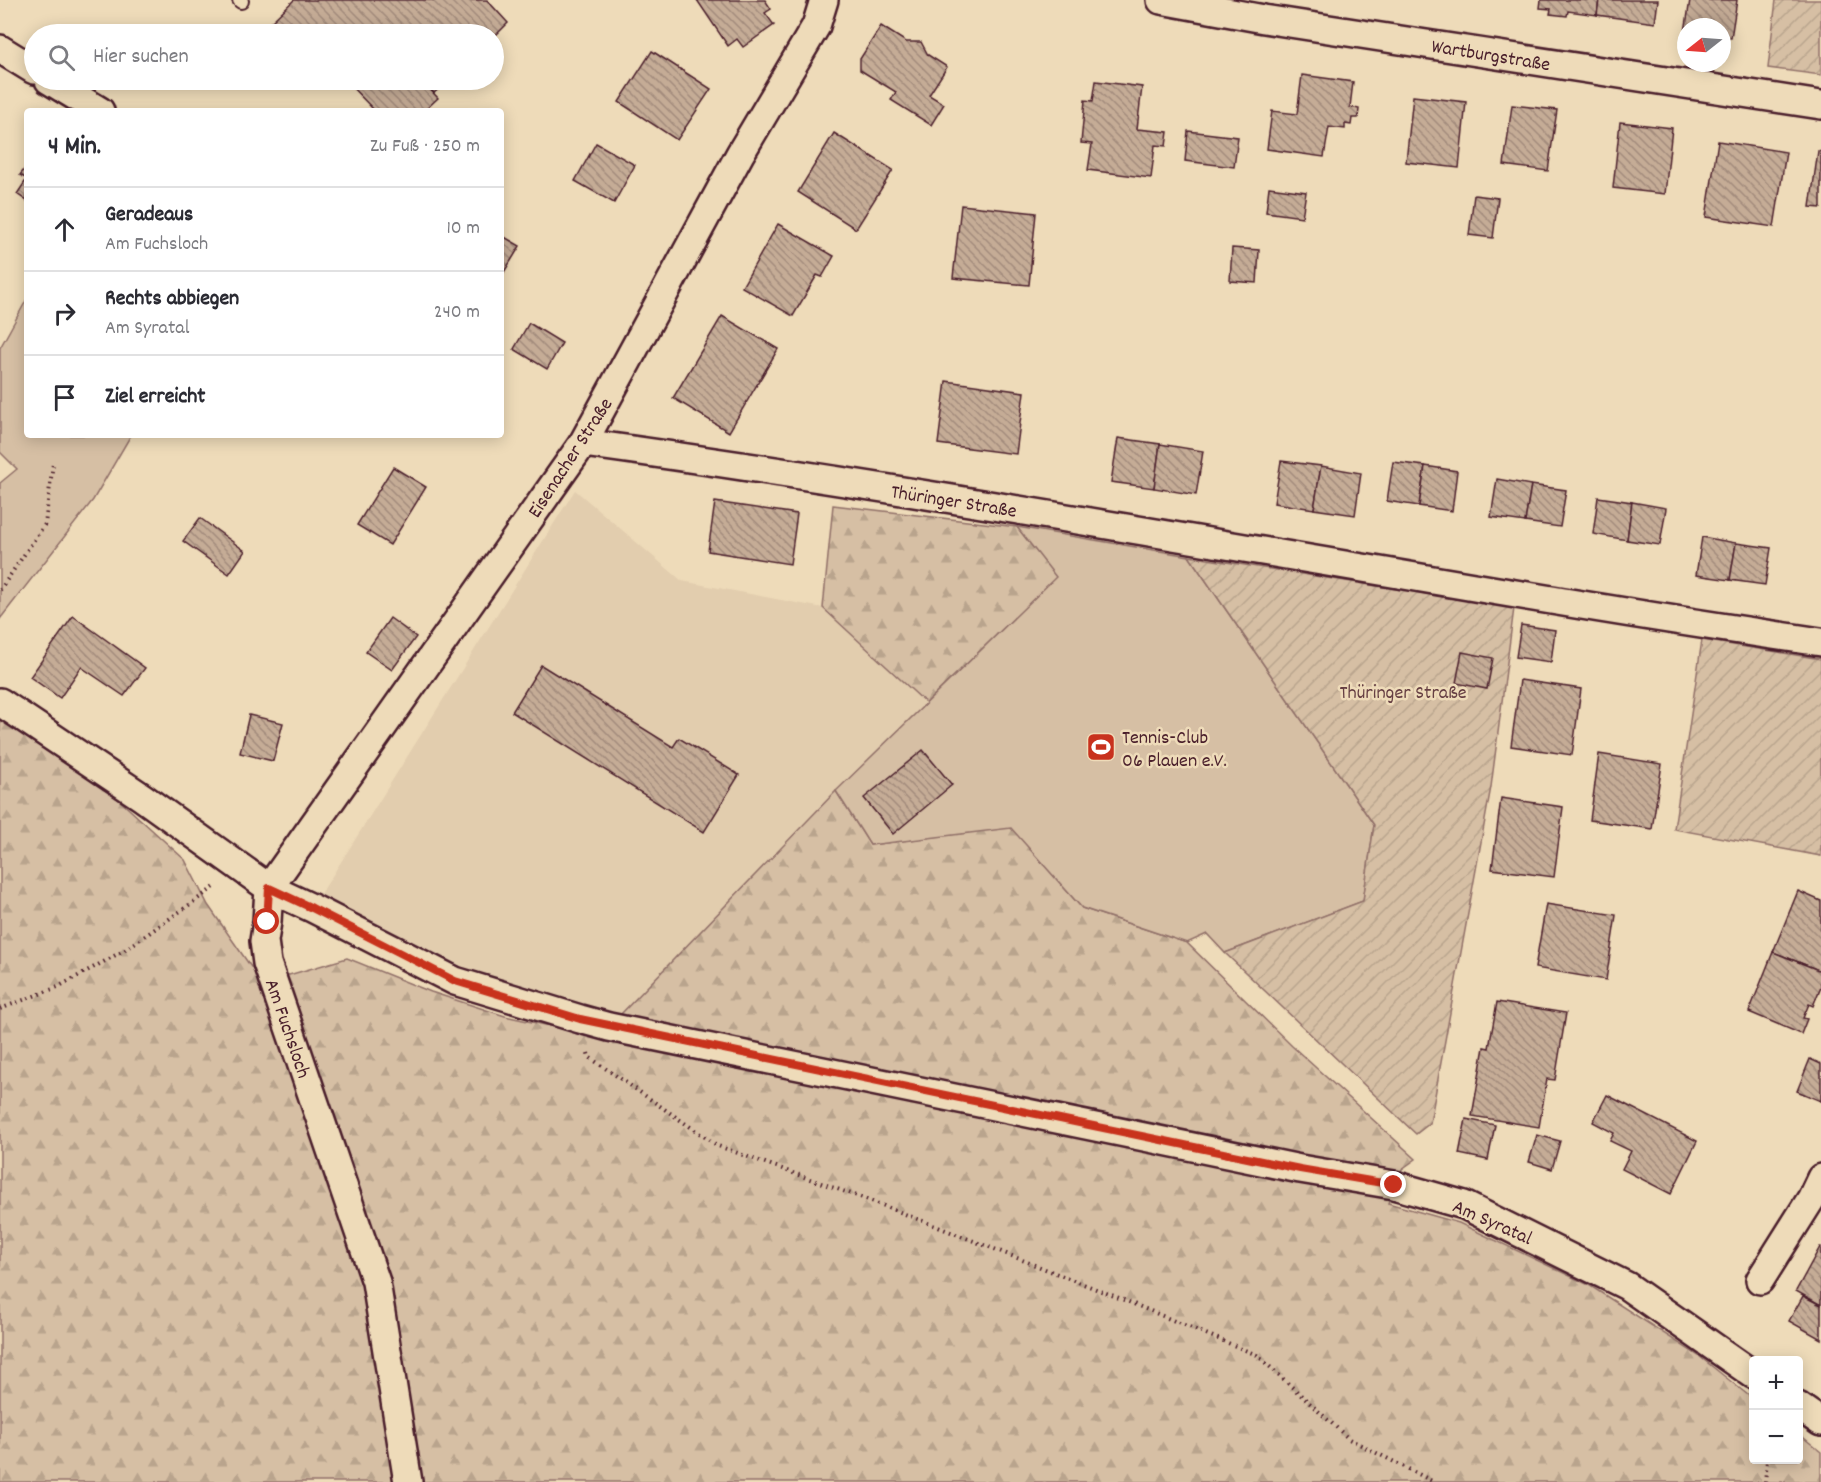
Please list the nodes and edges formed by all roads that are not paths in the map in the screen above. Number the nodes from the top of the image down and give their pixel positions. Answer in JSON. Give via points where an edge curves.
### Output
{"nodes":[{"id":1,"x":824,"y":0,"type":"edge"},
{"id":2,"x":1161,"y":0,"type":"edge"},
{"id":3,"x":1254,"y":9,"type":"edge"},
{"id":4,"x":0,"y":49,"type":"edge"},
{"id":5,"x":24,"y":64,"type":"edge"},
{"id":6,"x":65,"y":90,"type":"edge"},
{"id":7,"x":1821,"y":105,"type":"edge"},
{"id":8,"x":95,"y":108,"type":"edge"},
{"id":9,"x":583,"y":443,"type":"junction"},
{"id":10,"x":1821,"y":642,"type":"edge"},
{"id":11,"x":0,"y":702,"type":"edge"},
{"id":12,"x":269,"y":888,"type":"junction"},
{"id":13,"x":1821,"y":1178,"type":"edge"},
{"id":14,"x":1760,"y":1280,"type":"dead end"},
{"id":15,"x":1749,"y":1371,"type":"edge"},
{"id":16,"x":1803,"y":1409,"type":"edge"},
{"id":17,"x":1821,"y":1422,"type":"edge"},
{"id":18,"x":408,"y":1482,"type":"edge"}],
"edges":[{"from":1,"to":9,"type":"street","name":"Eisenacher Straße","via":[[816,26],[740,154]]},
{"from":2,"to":3,"type":"street","name":"Wartburgstraße"},
{"from":3,"to":7,"type":"street","name":"Wartburgstraße"},
{"from":4,"to":5,"type":"street"},
{"from":6,"to":8,"type":"street"},
{"from":9,"to":10,"type":"street","name":"Thüringer Straße"},
{"from":9,"to":12,"type":"street","name":"Eisenacher Straße"},
{"from":11,"to":12,"type":"street"},
{"from":12,"to":15,"type":"street","name":"Am Syratal","via":[[455,981],[580,1019],[1300,1169],[1394,1185],[1464,1205],[1627,1286]]},
{"from":12,"to":18,"type":"street","name":"Am Fuchsloch","via":[[264,941],[267,963],[376,1282]]},
{"from":13,"to":14,"type":"street"},
{"from":16,"to":17,"type":"street"}]}
